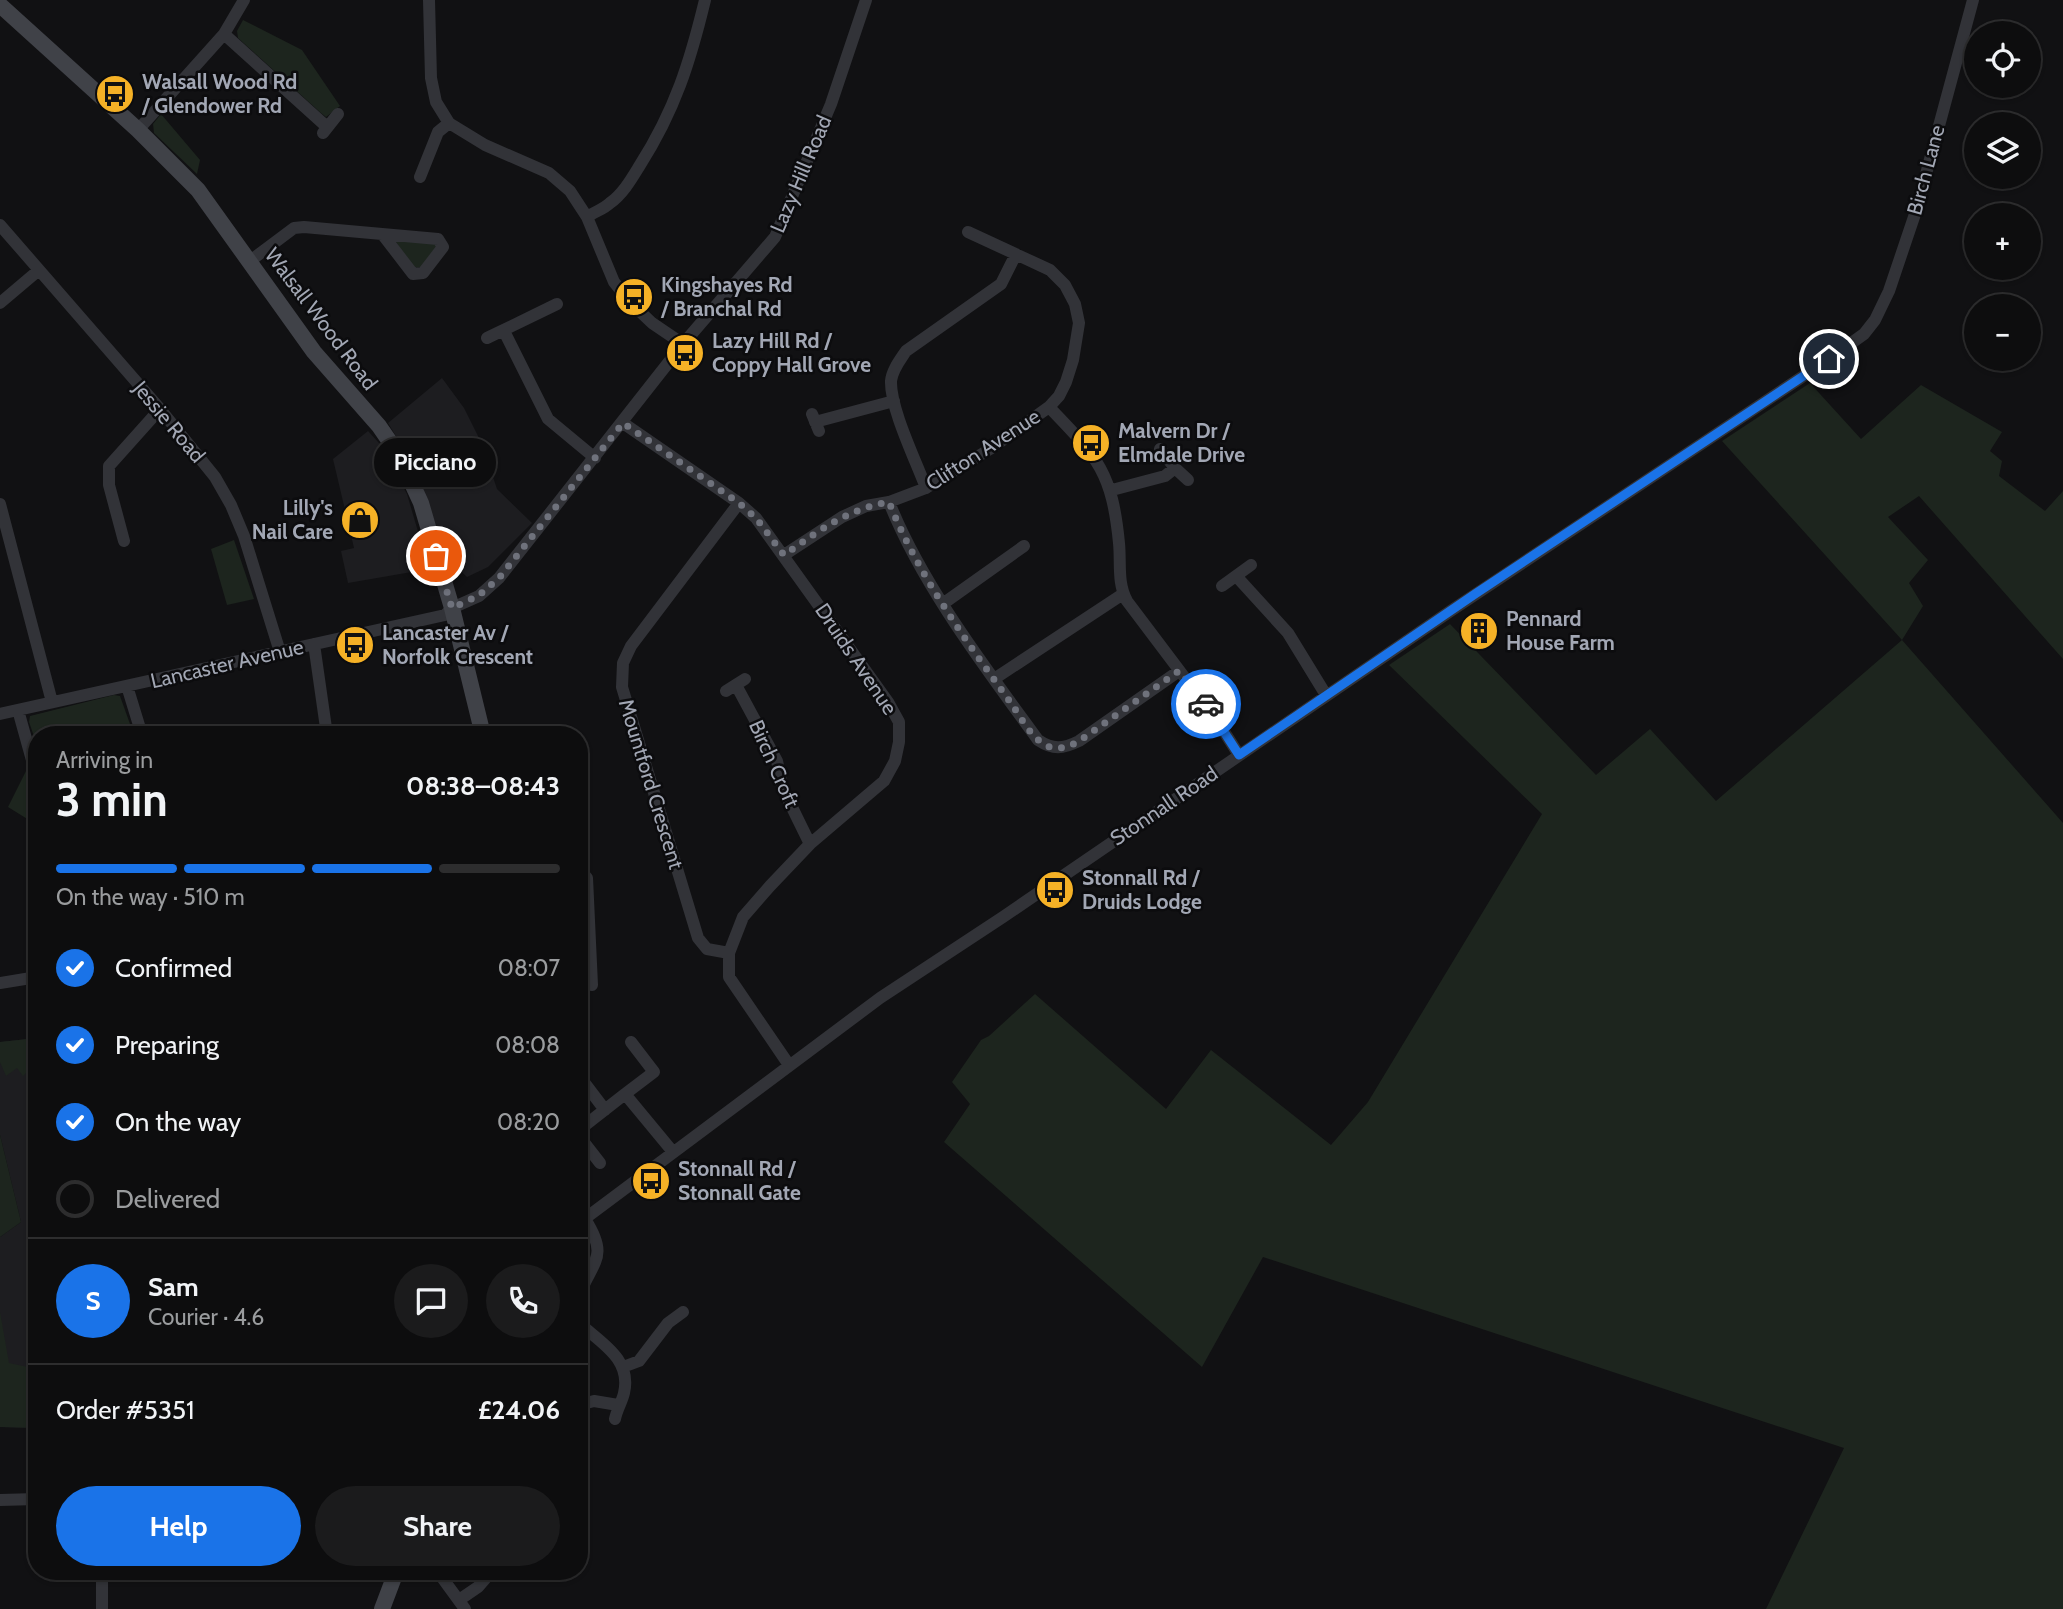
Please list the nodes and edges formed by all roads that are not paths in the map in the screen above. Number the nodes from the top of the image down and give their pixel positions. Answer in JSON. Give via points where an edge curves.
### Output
{"nodes":[{"id":1,"x":243,"y":0,"type":"edge"},
{"id":2,"x":429,"y":0,"type":"edge"},
{"id":3,"x":705,"y":0,"type":"edge"},
{"id":4,"x":866,"y":0,"type":"edge"},
{"id":5,"x":1973,"y":0,"type":"edge"},
{"id":6,"x":0,"y":5,"type":"edge"},
{"id":7,"x":224,"y":34,"type":"junction"},
{"id":8,"x":338,"y":114,"type":"dead end"},
{"id":9,"x":449,"y":123,"type":"junction"},
{"id":10,"x":138,"y":130,"type":"junction"},
{"id":11,"x":420,"y":178,"type":"dead end"},
{"id":12,"x":587,"y":216,"type":"junction"},
{"id":13,"x":0,"y":225,"type":"edge"},
{"id":14,"x":968,"y":232,"type":"dead end"},
{"id":15,"x":383,"y":235,"type":"junction"},
{"id":16,"x":1016,"y":254,"type":"junction"},
{"id":17,"x":250,"y":261,"type":"junction"},
{"id":18,"x":39,"y":271,"type":"junction"},
{"id":19,"x":0,"y":303,"type":"edge"},
{"id":20,"x":557,"y":304,"type":"dead end"},
{"id":21,"x":504,"y":331,"type":"junction"},
{"id":22,"x":1864,"y":334,"type":"joint"},
{"id":23,"x":487,"y":338,"type":"dead end"},
{"id":24,"x":683,"y":344,"type":"junction"},
{"id":25,"x":894,"y":401,"type":"junction"},
{"id":26,"x":1049,"y":407,"type":"junction"},
{"id":27,"x":160,"y":409,"type":"junction"},
{"id":28,"x":815,"y":422,"type":"dead end"},
{"id":29,"x":623,"y":423,"type":"junction"},
{"id":30,"x":1160,"y":449,"type":"dead end"},
{"id":31,"x":595,"y":458,"type":"junction"},
{"id":32,"x":1175,"y":468,"type":"junction"},
{"id":33,"x":1188,"y":480,"type":"dead end"},
{"id":34,"x":926,"y":488,"type":"junction"},
{"id":35,"x":1112,"y":490,"type":"junction"},
{"id":36,"x":889,"y":502,"type":"junction"},
{"id":37,"x":739,"y":503,"type":"junction"},
{"id":38,"x":0,"y":505,"type":"edge"},
{"id":39,"x":125,"y":541,"type":"dead end"},
{"id":40,"x":1021,"y":553,"type":"dead end"},
{"id":41,"x":784,"y":555,"type":"junction"},
{"id":42,"x":1251,"y":565,"type":"dead end"},
{"id":43,"x":1237,"y":577,"type":"junction"},
{"id":44,"x":1222,"y":586,"type":"dead end"},
{"id":45,"x":1123,"y":594,"type":"junction"},
{"id":46,"x":944,"y":604,"type":"junction"},
{"id":47,"x":452,"y":608,"type":"junction"},
{"id":48,"x":314,"y":644,"type":"junction"},
{"id":49,"x":280,"y":652,"type":"junction"},
{"id":50,"x":1179,"y":671,"type":"junction"},
{"id":51,"x":993,"y":679,"type":"junction"},
{"id":52,"x":736,"y":685,"type":"dead end"},
{"id":53,"x":127,"y":686,"type":"junction"},
{"id":54,"x":1326,"y":695,"type":"junction"},
{"id":55,"x":52,"y":702,"type":"junction"},
{"id":56,"x":18,"y":710,"type":"junction"},
{"id":57,"x":0,"y":714,"type":"edge"},
{"id":58,"x":139,"y":726,"type":"edge"},
{"id":59,"x":326,"y":726,"type":"edge"},
{"id":60,"x":481,"y":726,"type":"edge"},
{"id":61,"x":28,"y":746,"type":"edge"},
{"id":62,"x":1239,"y":755,"type":"junction"},
{"id":63,"x":810,"y":844,"type":"junction"},
{"id":64,"x":588,"y":899,"type":"edge"},
{"id":65,"x":729,"y":953,"type":"junction"},
{"id":66,"x":604,"y":961,"type":"dead end"},
{"id":67,"x":591,"y":962,"type":"junction"},
{"id":68,"x":28,"y":978,"type":"edge"},
{"id":69,"x":0,"y":983,"type":"edge"},
{"id":70,"x":592,"y":985,"type":"dead end"},
{"id":71,"x":631,"y":1042,"type":"dead end"},
{"id":72,"x":789,"y":1066,"type":"junction"},
{"id":73,"x":588,"y":1088,"type":"edge"},
{"id":74,"x":625,"y":1094,"type":"junction"},
{"id":75,"x":605,"y":1110,"type":"junction"},
{"id":76,"x":588,"y":1123,"type":"edge"},
{"id":77,"x":588,"y":1148,"type":"edge"},
{"id":78,"x":673,"y":1152,"type":"junction"},
{"id":79,"x":600,"y":1164,"type":"dead end"},
{"id":80,"x":588,"y":1216,"type":"edge"},
{"id":81,"x":588,"y":1227,"type":"edge"},
{"id":82,"x":588,"y":1280,"type":"edge"},
{"id":83,"x":659,"y":1312,"type":"dead end"},
{"id":84,"x":683,"y":1312,"type":"dead end"},
{"id":85,"x":668,"y":1323,"type":"junction"},
{"id":86,"x":588,"y":1330,"type":"edge"},
{"id":87,"x":623,"y":1367,"type":"junction"},
{"id":88,"x":588,"y":1403,"type":"edge"},
{"id":89,"x":618,"y":1405,"type":"junction"},
{"id":90,"x":615,"y":1419,"type":"dead end"},
{"id":91,"x":28,"y":1499,"type":"edge"},
{"id":92,"x":0,"y":1500,"type":"edge"},
{"id":93,"x":102,"y":1580,"type":"edge"},
{"id":94,"x":393,"y":1580,"type":"edge"},
{"id":95,"x":444,"y":1580,"type":"edge"},
{"id":96,"x":484,"y":1580,"type":"edge"},
{"id":97,"x":462,"y":1605,"type":"edge"},
{"id":98,"x":102,"y":1609,"type":"edge"},
{"id":99,"x":382,"y":1609,"type":"edge"}],
"edges":[{"from":1,"to":7,"type":"street"},
{"from":2,"to":9,"type":"street","via":[[431,78],[436,102]]},
{"from":3,"to":12,"type":"street","via":[[674,104],[650,150],[611,203]]},
{"from":4,"to":24,"type":"street","name":"Lazy Hill Road","via":[[831,104],[775,237]]},
{"from":5,"to":22,"type":"street","name":"Birch Lane","via":[[1916,211],[1889,291]]},
{"from":6,"to":10,"type":"street","name":"Walsall Wood Road"},
{"from":7,"to":8,"type":"street","via":[[325,130]]},
{"from":7,"to":10,"type":"street"},
{"from":9,"to":11,"type":"street","via":[[438,132]]},
{"from":9,"to":12,"type":"street","via":[[485,145],[549,173],[570,191]]},
{"from":10,"to":17,"type":"street","name":"Walsall Wood Road","via":[[198,190]]},
{"from":12,"to":24,"type":"street","via":[[614,282],[637,309]]},
{"from":13,"to":18,"type":"street","name":"Jessie Road"},
{"from":14,"to":16,"type":"street","name":"Clifton Avenue"},
{"from":15,"to":15,"type":"street","via":[[438,239],[443,247],[423,273],[412,274]]},
{"from":15,"to":17,"type":"street","via":[[299,227]]},
{"from":16,"to":25,"type":"street","via":[[1001,284],[906,351],[891,380]]},
{"from":16,"to":26,"type":"street","name":"Clifton Avenue","via":[[1050,270],[1075,304],[1079,323],[1073,360],[1066,382]]},
{"from":17,"to":47,"type":"street","name":"Walsall Wood Road","via":[[314,352],[399,455],[421,503]]},
{"from":18,"to":19,"type":"street"},
{"from":18,"to":27,"type":"street","name":"Jessie Road"},
{"from":20,"to":21,"type":"street"},
{"from":21,"to":23,"type":"street"},
{"from":21,"to":31,"type":"street","via":[[548,419]]},
{"from":22,"to":54,"type":"street","name":"Stonnall Road"},
{"from":24,"to":29,"type":"street","name":"Lazy Hill Road"},
{"from":25,"to":28,"type":"street"},
{"from":25,"to":34,"type":"street"},
{"from":26,"to":34,"type":"street","name":"Clifton Avenue"},
{"from":26,"to":35,"type":"street","via":[[1096,458]]},
{"from":27,"to":39,"type":"street","via":[[109,466],[109,485]]},
{"from":27,"to":49,"type":"street","name":"Jessie Road","via":[[215,477],[231,505]]},
{"from":29,"to":31,"type":"street","name":"Lazy Hill Road"},
{"from":29,"to":37,"type":"street","name":"Druids Avenue"},
{"from":30,"to":32,"type":"street"},
{"from":31,"to":47,"type":"street","name":"Lazy Hill Road","via":[[499,578],[478,596]]},
{"from":32,"to":33,"type":"street"},
{"from":32,"to":35,"type":"street","via":[[1165,476]]},
{"from":34,"to":36,"type":"street","name":"Clifton Avenue"},
{"from":35,"to":45,"type":"street"},
{"from":36,"to":41,"type":"street","name":"Clifton Avenue","via":[[842,517]]},
{"from":36,"to":46,"type":"street","via":[[904,539]]},
{"from":37,"to":41,"type":"street","name":"Druids Avenue"},
{"from":37,"to":65,"type":"street","name":"Mountford Crescent","via":[[631,646],[623,663],[622,687],[698,938],[708,949]]},
{"from":38,"to":55,"type":"street"},
{"from":40,"to":46,"type":"street"},
{"from":41,"to":63,"type":"street","name":"Druids Avenue","via":[[899,722],[895,761],[884,781]]},
{"from":42,"to":43,"type":"street"},
{"from":43,"to":44,"type":"street"},
{"from":43,"to":54,"type":"street","via":[[1288,633]]},
{"from":45,"to":50,"type":"street"},
{"from":45,"to":51,"type":"street"},
{"from":46,"to":51,"type":"street"},
{"from":47,"to":48,"type":"street","name":"Lancaster Avenue","via":[[445,615]]},
{"from":47,"to":60,"type":"street","name":"Walsall Wood Road"},
{"from":48,"to":49,"type":"street","name":"Lancaster Avenue"},
{"from":48,"to":59,"type":"street"},
{"from":49,"to":53,"type":"street","name":"Lancaster Avenue"},
{"from":50,"to":51,"type":"street","via":[[1079,741],[1056,748],[1038,740]]},
{"from":50,"to":62,"type":"street"},
{"from":52,"to":63,"type":"street","name":"Birch Croft","via":[[777,761],[783,789]]},
{"from":53,"to":55,"type":"street","name":"Lancaster Avenue"},
{"from":53,"to":58,"type":"street"},
{"from":54,"to":62,"type":"street","name":"Stonnall Road"},
{"from":55,"to":56,"type":"street","name":"Lancaster Avenue"},
{"from":56,"to":57,"type":"street","name":"Lancaster Avenue"},
{"from":56,"to":61,"type":"street"},
{"from":62,"to":72,"type":"street","name":"Stonnall Road","via":[[880,998]]},
{"from":63,"to":65,"type":"street","name":"Druids Avenue","via":[[743,917]]},
{"from":64,"to":67,"type":"street"},
{"from":65,"to":72,"type":"street","via":[[729,977]]},
{"from":66,"to":67,"type":"street"},
{"from":67,"to":70,"type":"street"},
{"from":68,"to":69,"type":"street"},
{"from":71,"to":74,"type":"street","via":[[654,1072]]},
{"from":72,"to":78,"type":"street","name":"Stonnall Road"},
{"from":73,"to":75,"type":"street"},
{"from":74,"to":75,"type":"street"},
{"from":74,"to":78,"type":"street"},
{"from":75,"to":76,"type":"street"},
{"from":77,"to":79,"type":"street"},
{"from":78,"to":80,"type":"street","name":"Stonnall Road"},
{"from":81,"to":82,"type":"street","via":[[599,1253]]},
{"from":83,"to":85,"type":"street"},
{"from":84,"to":85,"type":"street"},
{"from":85,"to":87,"type":"street","via":[[639,1361]]},
{"from":86,"to":87,"type":"street","via":[[610,1348]]},
{"from":87,"to":89,"type":"street","via":[[624,1395]]},
{"from":88,"to":89,"type":"street"},
{"from":89,"to":90,"type":"street"},
{"from":91,"to":92,"type":"street"},
{"from":93,"to":98,"type":"street"},
{"from":94,"to":99,"type":"street"},
{"from":95,"to":97,"type":"street"},
{"from":96,"to":97,"type":"street"}]}
